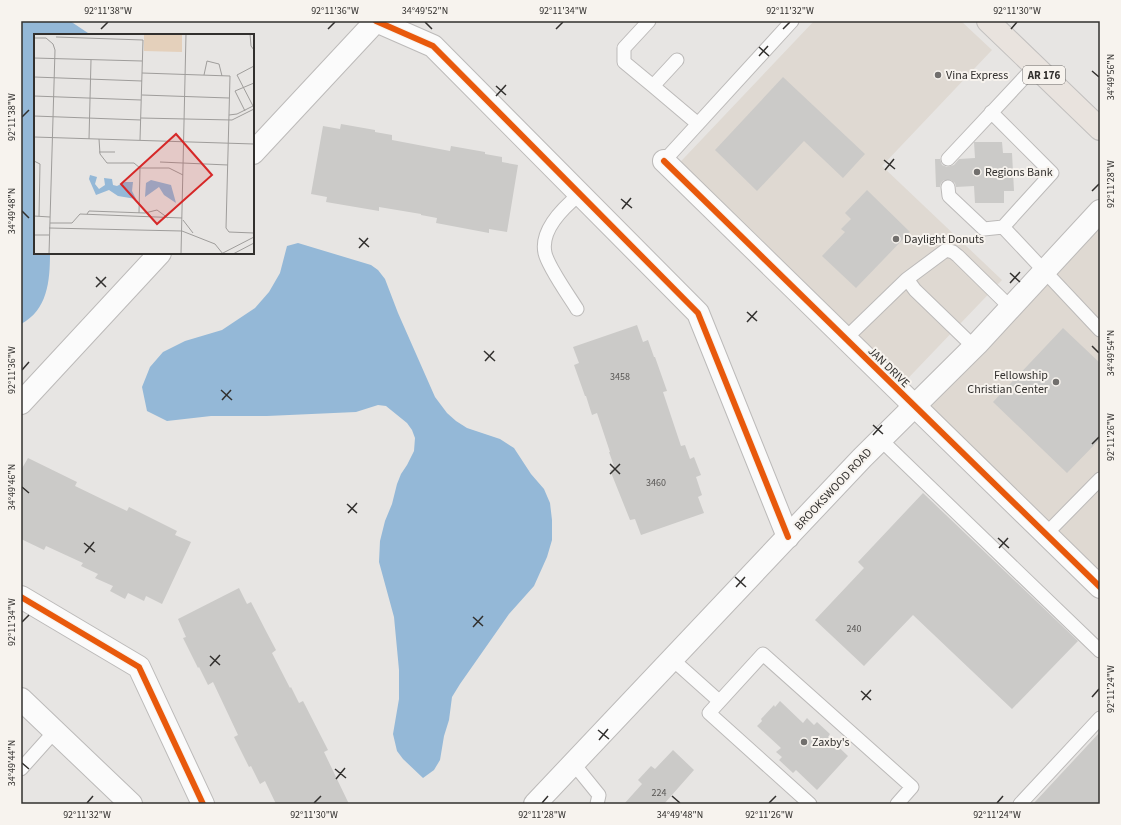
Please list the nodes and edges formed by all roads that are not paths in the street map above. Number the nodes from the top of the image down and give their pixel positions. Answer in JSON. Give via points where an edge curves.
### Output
{"nodes":[{"id":1,"x":376,"y":21,"type":"edge"},
{"id":2,"x":648,"y":21,"type":"edge"},
{"id":3,"x":792,"y":21,"type":"edge"},
{"id":4,"x":988,"y":21,"type":"edge"},
{"id":5,"x":678,"y":60,"type":"dead end"},
{"id":6,"x":1035,"y":66,"type":"junction"},
{"id":7,"x":653,"y":86,"type":"junction"},
{"id":8,"x":991,"y":112,"type":"junction"},
{"id":9,"x":698,"y":124,"type":"junction"},
{"id":10,"x":1100,"y":128,"type":"edge"},
{"id":11,"x":254,"y":152,"type":"edge"},
{"id":12,"x":948,"y":159,"type":"dead end"},
{"id":13,"x":664,"y":161,"type":"joint"},
{"id":14,"x":948,"y":187,"type":"dead end"},
{"id":15,"x":580,"y":194,"type":"junction"},
{"id":16,"x":1100,"y":211,"type":"edge"},
{"id":17,"x":1003,"y":227,"type":"junction"},
{"id":18,"x":159,"y":254,"type":"edge"},
{"id":19,"x":1044,"y":271,"type":"junction"},
{"id":20,"x":907,"y":280,"type":"junction"},
{"id":21,"x":1011,"y":308,"type":"junction"},
{"id":22,"x":577,"y":309,"type":"dead end"},
{"id":23,"x":1100,"y":330,"type":"edge"},
{"id":24,"x":845,"y":339,"type":"junction"},
{"id":25,"x":974,"y":347,"type":"junction"},
{"id":26,"x":21,"y":403,"type":"edge"},
{"id":27,"x":914,"y":406,"type":"junction"},
{"id":28,"x":880,"y":439,"type":"junction"},
{"id":29,"x":1100,"y":478,"type":"edge"},
{"id":30,"x":1045,"y":535,"type":"junction"},
{"id":31,"x":788,"y":536,"type":"junction"},
{"id":32,"x":1100,"y":588,"type":"edge"},
{"id":33,"x":21,"y":597,"type":"edge"},
{"id":34,"x":1100,"y":651,"type":"edge"},
{"id":35,"x":672,"y":659,"type":"junction"},
{"id":36,"x":21,"y":699,"type":"edge"},
{"id":37,"x":719,"y":701,"type":"junction"},
{"id":38,"x":1100,"y":718,"type":"edge"},
{"id":39,"x":54,"y":731,"type":"junction"},
{"id":40,"x":573,"y":763,"type":"junction"},
{"id":41,"x":21,"y":769,"type":"edge"},
{"id":42,"x":131,"y":804,"type":"edge"},
{"id":43,"x":203,"y":804,"type":"edge"},
{"id":44,"x":535,"y":804,"type":"edge"},
{"id":45,"x":597,"y":804,"type":"edge"},
{"id":46,"x":810,"y":804,"type":"edge"},
{"id":47,"x":897,"y":804,"type":"edge"},
{"id":48,"x":1020,"y":804,"type":"edge"}],
"edges":[{"from":1,"to":11,"type":"street"},
{"from":1,"to":15,"type":"street","via":[[433,46]]},
{"from":2,"to":7,"type":"lane","via":[[624,48],[624,62]]},
{"from":3,"to":9,"type":"lane"},
{"from":4,"to":6,"type":"main road","number":"AR 176"},
{"from":5,"to":7,"type":"lane"},
{"from":6,"to":8,"type":"lane"},
{"from":6,"to":10,"type":"main road","number":"AR 176"},
{"from":7,"to":9,"type":"lane"},
{"from":8,"to":12,"type":"lane"},
{"from":8,"to":17,"type":"lane","via":[[1052,173]]},
{"from":9,"to":13,"type":"lane"},
{"from":13,"to":24,"type":"street","name":"JAN DRIVE"},
{"from":14,"to":17,"type":"lane","via":[[949,196],[984,229]]},
{"from":15,"to":22,"type":"lane","via":[[554,221],[545,239],[545,253]]},
{"from":15,"to":31,"type":"street","via":[[698,313]]},
{"from":16,"to":19,"type":"street","name":"BROOKSWOOD ROAD"},
{"from":17,"to":19,"type":"lane"},
{"from":18,"to":26,"type":"street"},
{"from":19,"to":21,"type":"street","name":"BROOKSWOOD ROAD"},
{"from":19,"to":23,"type":"lane"},
{"from":20,"to":21,"type":"lane","via":[[946,250],[958,256]]},
{"from":20,"to":24,"type":"lane"},
{"from":20,"to":25,"type":"lane"},
{"from":21,"to":25,"type":"street","name":"BROOKSWOOD ROAD"},
{"from":24,"to":27,"type":"street","name":"JAN DRIVE"},
{"from":25,"to":27,"type":"street","name":"BROOKSWOOD ROAD"},
{"from":27,"to":28,"type":"street","name":"BROOKSWOOD ROAD"},
{"from":27,"to":30,"type":"street","name":"JAN DRIVE"},
{"from":28,"to":31,"type":"street","name":"BROOKSWOOD ROAD"},
{"from":28,"to":34,"type":"lane"},
{"from":29,"to":30,"type":"lane"},
{"from":30,"to":32,"type":"street","name":"JAN DRIVE"},
{"from":31,"to":35,"type":"street","name":"BROOKSWOOD ROAD"},
{"from":33,"to":43,"type":"street","via":[[139,667]]},
{"from":35,"to":37,"type":"lane"},
{"from":35,"to":40,"type":"street","name":"BROOKSWOOD ROAD"},
{"from":36,"to":39,"type":"street"},
{"from":37,"to":46,"type":"lane","via":[[709,713]]},
{"from":37,"to":47,"type":"lane","via":[[763,654],[912,787]]},
{"from":38,"to":48,"type":"lane"},
{"from":39,"to":41,"type":"lane"},
{"from":39,"to":42,"type":"street"},
{"from":40,"to":44,"type":"street","name":"BROOKSWOOD ROAD"},
{"from":40,"to":45,"type":"lane","via":[[598,794]]}]}
